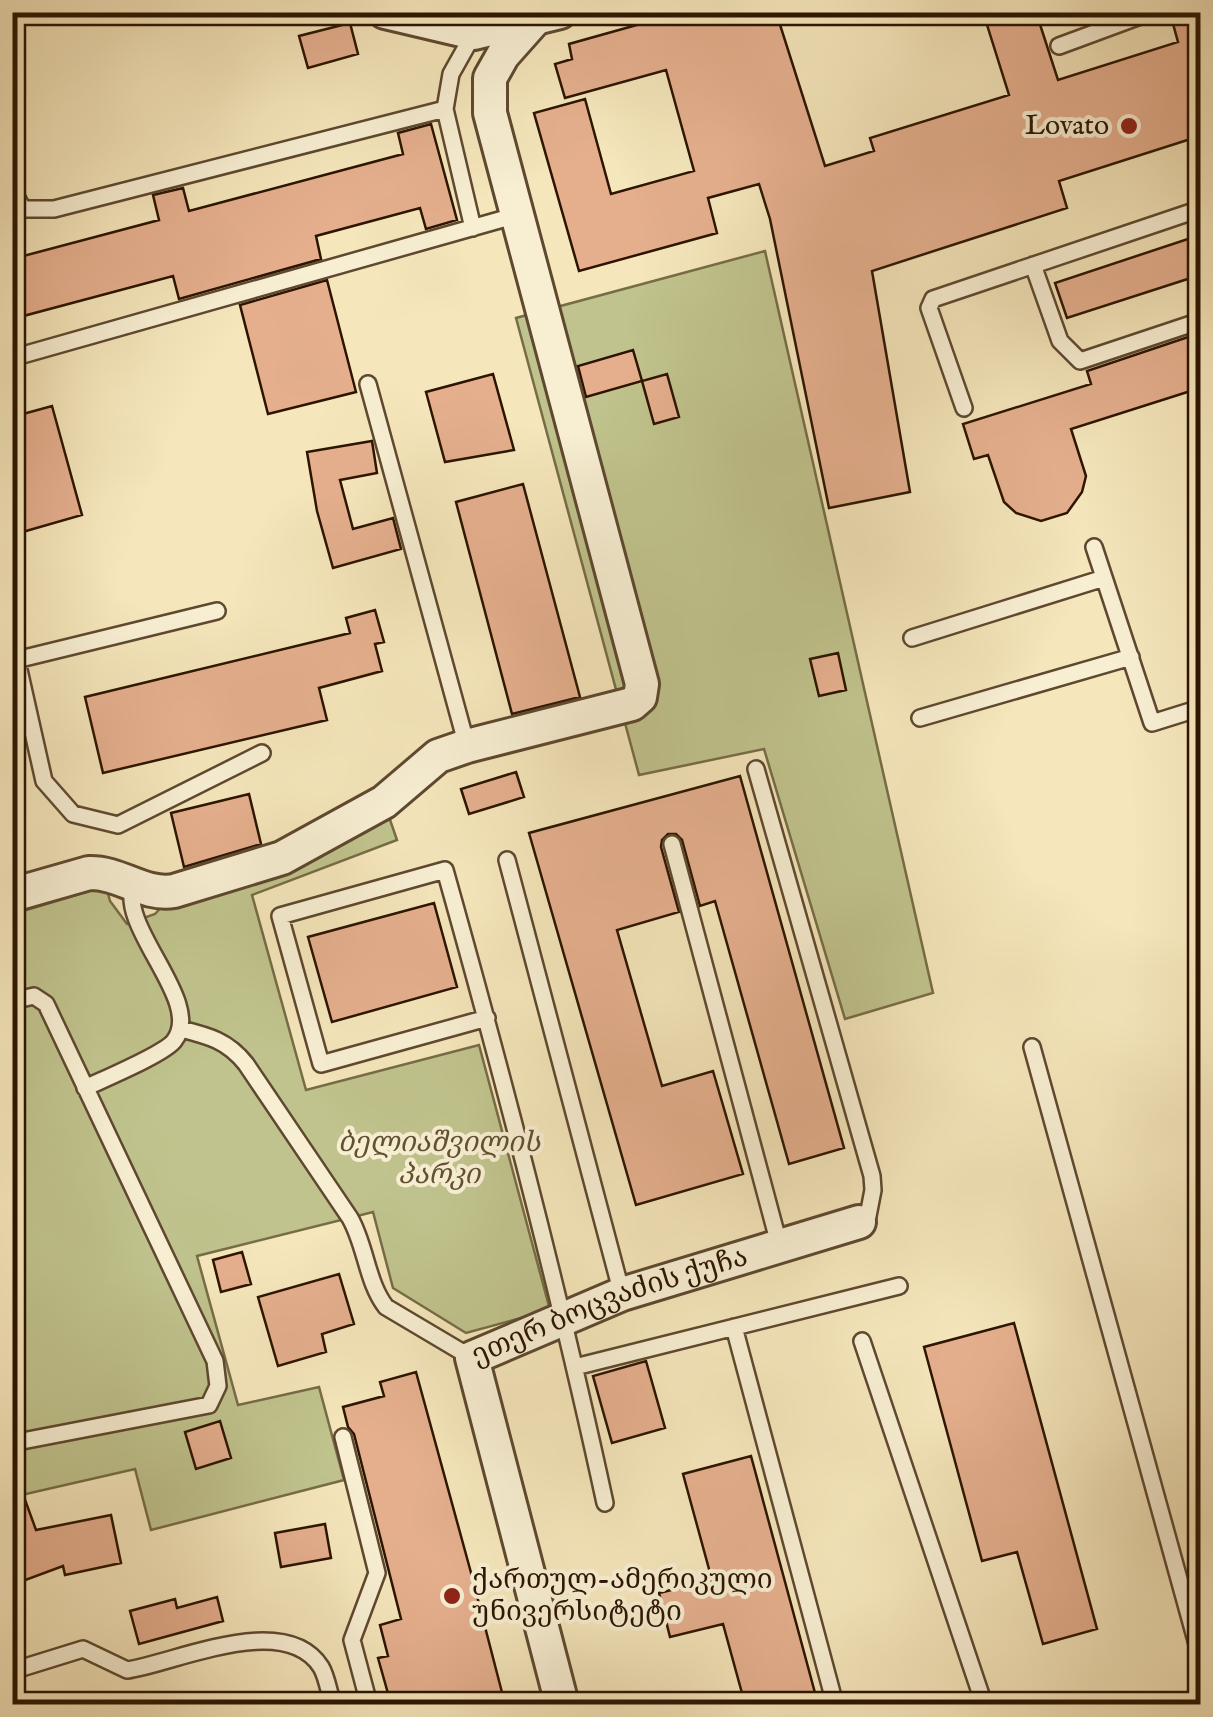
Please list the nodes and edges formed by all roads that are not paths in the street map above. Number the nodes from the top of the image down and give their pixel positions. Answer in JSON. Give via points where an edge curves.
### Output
{"nodes":[{"id":1,"x":385,"y":12,"type":"edge"},
{"id":2,"x":1151,"y":12,"type":"edge"},
{"id":3,"x":548,"y":16,"type":"edge"},
{"id":4,"x":474,"y":33,"type":"junction"},
{"id":5,"x":1059,"y":46,"type":"dead end"},
{"id":6,"x":445,"y":108,"type":"junction"},
{"id":7,"x":12,"y":189,"type":"edge"},
{"id":8,"x":1200,"y":209,"type":"edge"},
{"id":9,"x":516,"y":215,"type":"junction"},
{"id":10,"x":473,"y":228,"type":"junction"},
{"id":11,"x":1033,"y":265,"type":"junction"},
{"id":12,"x":1200,"y":321,"type":"edge"},
{"id":13,"x":12,"y":358,"type":"edge"},
{"id":14,"x":368,"y":384,"type":"dead end"},
{"id":15,"x":964,"y":408,"type":"dead end"},
{"id":16,"x":1094,"y":547,"type":"dead end"},
{"id":17,"x":1104,"y":578,"type":"junction"},
{"id":18,"x":217,"y":611,"type":"dead end"},
{"id":19,"x":912,"y":638,"type":"dead end"},
{"id":20,"x":1131,"y":658,"type":"junction"},
{"id":21,"x":15,"y":661,"type":"edge"},
{"id":22,"x":1200,"y":708,"type":"edge"},
{"id":23,"x":920,"y":718,"type":"dead end"},
{"id":24,"x":466,"y":746,"type":"junction"},
{"id":25,"x":262,"y":753,"type":"dead end"},
{"id":26,"x":756,"y":769,"type":"dead end"},
{"id":27,"x":672,"y":844,"type":"dead end"},
{"id":28,"x":507,"y":860,"type":"dead end"},
{"id":29,"x":134,"y":884,"type":"junction"},
{"id":30,"x":12,"y":895,"type":"edge"},
{"id":31,"x":12,"y":1002,"type":"edge"},
{"id":32,"x":486,"y":1018,"type":"junction"},
{"id":33,"x":181,"y":1029,"type":"junction"},
{"id":34,"x":1032,"y":1048,"type":"dead end"},
{"id":35,"x":86,"y":1088,"type":"junction"},
{"id":36,"x":859,"y":1222,"type":"joint"},
{"id":37,"x":779,"y":1244,"type":"junction"},
{"id":38,"x":899,"y":1286,"type":"dead end"},
{"id":39,"x":622,"y":1294,"type":"junction"},
{"id":40,"x":565,"y":1321,"type":"junction"},
{"id":41,"x":734,"y":1327,"type":"junction"},
{"id":42,"x":862,"y":1341,"type":"dead end"},
{"id":43,"x":472,"y":1358,"type":"junction"},
{"id":44,"x":575,"y":1366,"type":"junction"},
{"id":45,"x":343,"y":1437,"type":"dead end"},
{"id":46,"x":12,"y":1443,"type":"edge"},
{"id":47,"x":605,"y":1504,"type":"dead end"},
{"id":48,"x":1200,"y":1655,"type":"edge"},
{"id":49,"x":12,"y":1670,"type":"edge"},
{"id":50,"x":333,"y":1704,"type":"edge"},
{"id":51,"x":369,"y":1704,"type":"edge"},
{"id":52,"x":562,"y":1704,"type":"edge"},
{"id":53,"x":834,"y":1704,"type":"edge"},
{"id":54,"x":984,"y":1704,"type":"edge"}],
"edges":[{"from":1,"to":4,"type":"street"},
{"from":2,"to":5,"type":"lane"},
{"from":3,"to":4,"type":"street"},
{"from":3,"to":9,"type":"street","via":[[503,55],[490,78],[490,113]]},
{"from":4,"to":6,"type":"lane","via":[[451,74]]},
{"from":6,"to":7,"type":"lane","via":[[54,208],[23,209]]},
{"from":6,"to":10,"type":"lane"},
{"from":8,"to":11,"type":"lane"},
{"from":9,"to":10,"type":"lane"},
{"from":9,"to":24,"type":"street","via":[[642,684],[632,704]]},
{"from":10,"to":13,"type":"lane"},
{"from":11,"to":12,"type":"lane","via":[[1060,341],[1080,361]]},
{"from":11,"to":15,"type":"lane","via":[[932,299],[928,308]]},
{"from":14,"to":24,"type":"lane"},
{"from":16,"to":17,"type":"lane"},
{"from":17,"to":19,"type":"lane"},
{"from":17,"to":20,"type":"lane"},
{"from":18,"to":21,"type":"lane"},
{"from":20,"to":22,"type":"lane","via":[[1152,723]]},
{"from":20,"to":23,"type":"lane"},
{"from":21,"to":25,"type":"lane","via":[[44,781],[73,814],[118,824]]},
{"from":24,"to":29,"type":"street","via":[[438,756],[384,802],[282,858],[174,892]]},
{"from":26,"to":36,"type":"lane","via":[[872,1176],[868,1216]]},
{"from":27,"to":37,"type":"lane"},
{"from":28,"to":39,"type":"lane"},
{"from":29,"to":30,"type":"street","via":[[88,873]]},
{"from":29,"to":33,"type":"lane","via":[[130,906],[175,1000]]},
{"from":31,"to":35,"type":"lane","via":[[34,996],[46,1004]]},
{"from":32,"to":32,"type":"lane","via":[[321,1064],[280,916],[445,870]]},
{"from":32,"to":40,"type":"lane"},
{"from":33,"to":35,"type":"lane","via":[[172,1044]]},
{"from":33,"to":43,"type":"lane","via":[[215,1037],[246,1064],[350,1218],[386,1307]]},
{"from":34,"to":48,"type":"lane"},
{"from":35,"to":46,"type":"lane","via":[[215,1362],[218,1386],[209,1405]]},
{"from":36,"to":37,"type":"street","name":"ეთერ ბოცვაძის ქუჩა"},
{"from":37,"to":39,"type":"street","name":"ეთერ ბოცვაძის ქუჩა"},
{"from":38,"to":41,"type":"lane"},
{"from":39,"to":40,"type":"street","name":"ეთერ ბოცვაძის ქუჩა"},
{"from":40,"to":43,"type":"street","name":"ეთერ ბოცვაძის ქუჩა"},
{"from":40,"to":44,"type":"lane"},
{"from":41,"to":44,"type":"lane"},
{"from":41,"to":53,"type":"lane"},
{"from":42,"to":54,"type":"lane"},
{"from":43,"to":52,"type":"street","name":"ეთერ ბოცვაძის ქუჩა"},
{"from":44,"to":47,"type":"lane"},
{"from":45,"to":51,"type":"lane","via":[[376,1572],[352,1640]]},
{"from":49,"to":50,"type":"lane","via":[[76,1650],[128,1670],[253,1640],[284,1642],[322,1667]]}]}
